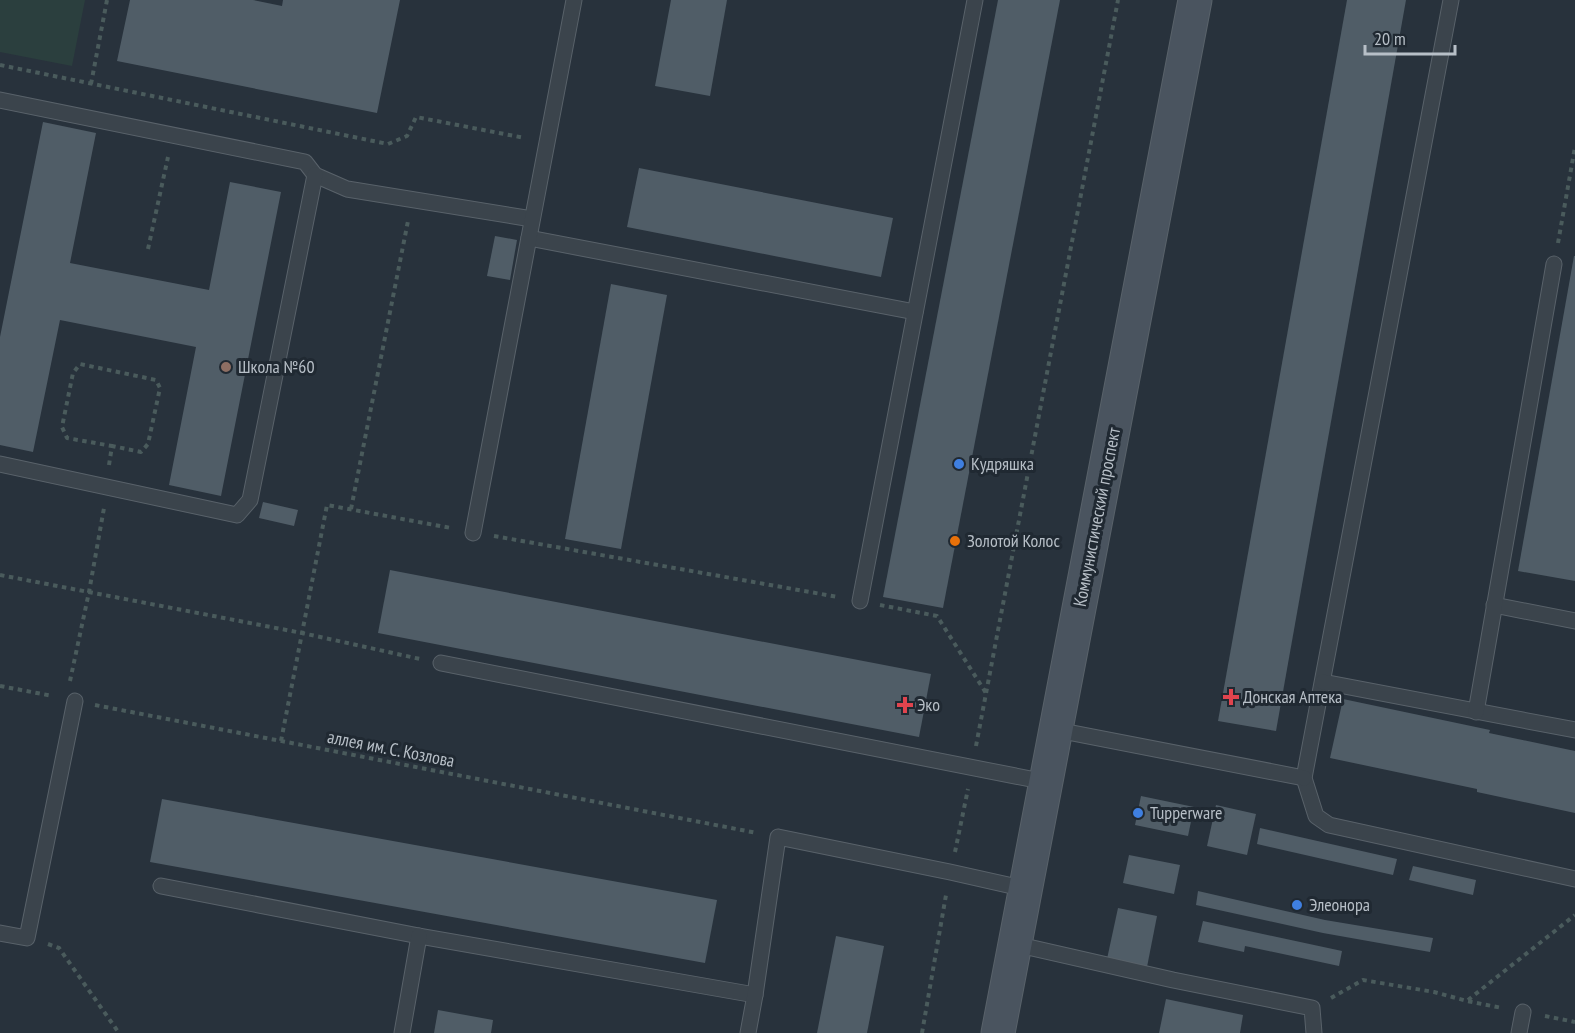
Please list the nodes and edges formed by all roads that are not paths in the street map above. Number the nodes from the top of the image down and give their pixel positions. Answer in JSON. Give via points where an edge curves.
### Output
{"nodes":[{"id":1,"x":574,"y":0,"type":"edge"},
{"id":2,"x":975,"y":0,"type":"edge"},
{"id":3,"x":1195,"y":0,"type":"edge"},
{"id":4,"x":1451,"y":0,"type":"edge"},
{"id":5,"x":0,"y":100,"type":"edge"},
{"id":6,"x":315,"y":175,"type":"junction"},
{"id":7,"x":532,"y":219,"type":"junction"},
{"id":8,"x":529,"y":238,"type":"junction"},
{"id":9,"x":1554,"y":264,"type":"road end"},
{"id":10,"x":915,"y":312,"type":"junction"},
{"id":11,"x":0,"y":464,"type":"edge"},
{"id":12,"x":473,"y":532,"type":"road end"},
{"id":13,"x":860,"y":601,"type":"road end"},
{"id":14,"x":1494,"y":605,"type":"junction"},
{"id":15,"x":1575,"y":621,"type":"edge"},
{"id":16,"x":441,"y":663,"type":"road end"},
{"id":17,"x":1323,"y":682,"type":"junction"},
{"id":18,"x":75,"y":701,"type":"road end"},
{"id":19,"x":1476,"y":712,"type":"junction"},
{"id":20,"x":1057,"y":729,"type":"junction"},
{"id":21,"x":1575,"y":730,"type":"edge"},
{"id":22,"x":1305,"y":778,"type":"junction"},
{"id":23,"x":1046,"y":782,"type":"junction"},
{"id":24,"x":1575,"y":879,"type":"edge"},
{"id":25,"x":161,"y":886,"type":"dead end"},
{"id":26,"x":1026,"y":889,"type":"junction"},
{"id":27,"x":0,"y":933,"type":"edge"},
{"id":28,"x":419,"y":936,"type":"junction"},
{"id":29,"x":1015,"y":944,"type":"junction"},
{"id":30,"x":755,"y":995,"type":"junction"},
{"id":31,"x":1523,"y":1012,"type":"road end"},
{"id":32,"x":402,"y":1033,"type":"edge"},
{"id":33,"x":748,"y":1033,"type":"edge"},
{"id":34,"x":998,"y":1033,"type":"edge"},
{"id":35,"x":1314,"y":1033,"type":"edge"},
{"id":36,"x":1519,"y":1033,"type":"edge"}],
"edges":[{"from":1,"to":7,"type":"lane"},
{"from":2,"to":10,"type":"lane"},
{"from":3,"to":20,"type":"main road","name":"Коммунистический проспект"},
{"from":4,"to":17,"type":"lane"},
{"from":5,"to":6,"type":"lane","via":[[305,162]]},
{"from":6,"to":7,"type":"lane","via":[[347,189]]},
{"from":6,"to":11,"type":"lane","via":[[250,500],[237,514]]},
{"from":7,"to":8,"type":"lane"},
{"from":8,"to":10,"type":"lane"},
{"from":8,"to":12,"type":"lane"},
{"from":9,"to":14,"type":"lane"},
{"from":10,"to":13,"type":"lane"},
{"from":14,"to":15,"type":"lane"},
{"from":14,"to":19,"type":"lane"},
{"from":16,"to":23,"type":"lane"},
{"from":17,"to":19,"type":"lane"},
{"from":17,"to":22,"type":"lane"},
{"from":18,"to":27,"type":"lane","via":[[27,938]]},
{"from":19,"to":21,"type":"lane"},
{"from":20,"to":22,"type":"lane"},
{"from":20,"to":23,"type":"main road","name":"Коммунистический проспект"},
{"from":22,"to":24,"type":"lane","via":[[1316,816],[1329,825]]},
{"from":23,"to":26,"type":"main road","name":"Коммунистический проспект"},
{"from":25,"to":28,"type":"lane"},
{"from":26,"to":29,"type":"main road","name":"Коммунистический проспект"},
{"from":26,"to":30,"type":"lane","via":[[778,837]]},
{"from":28,"to":30,"type":"lane"},
{"from":28,"to":32,"type":"lane"},
{"from":29,"to":34,"type":"main road","name":"Коммунистический проспект"},
{"from":29,"to":35,"type":"lane","via":[[1312,1008]]},
{"from":30,"to":33,"type":"lane"},
{"from":31,"to":36,"type":"lane"}]}
